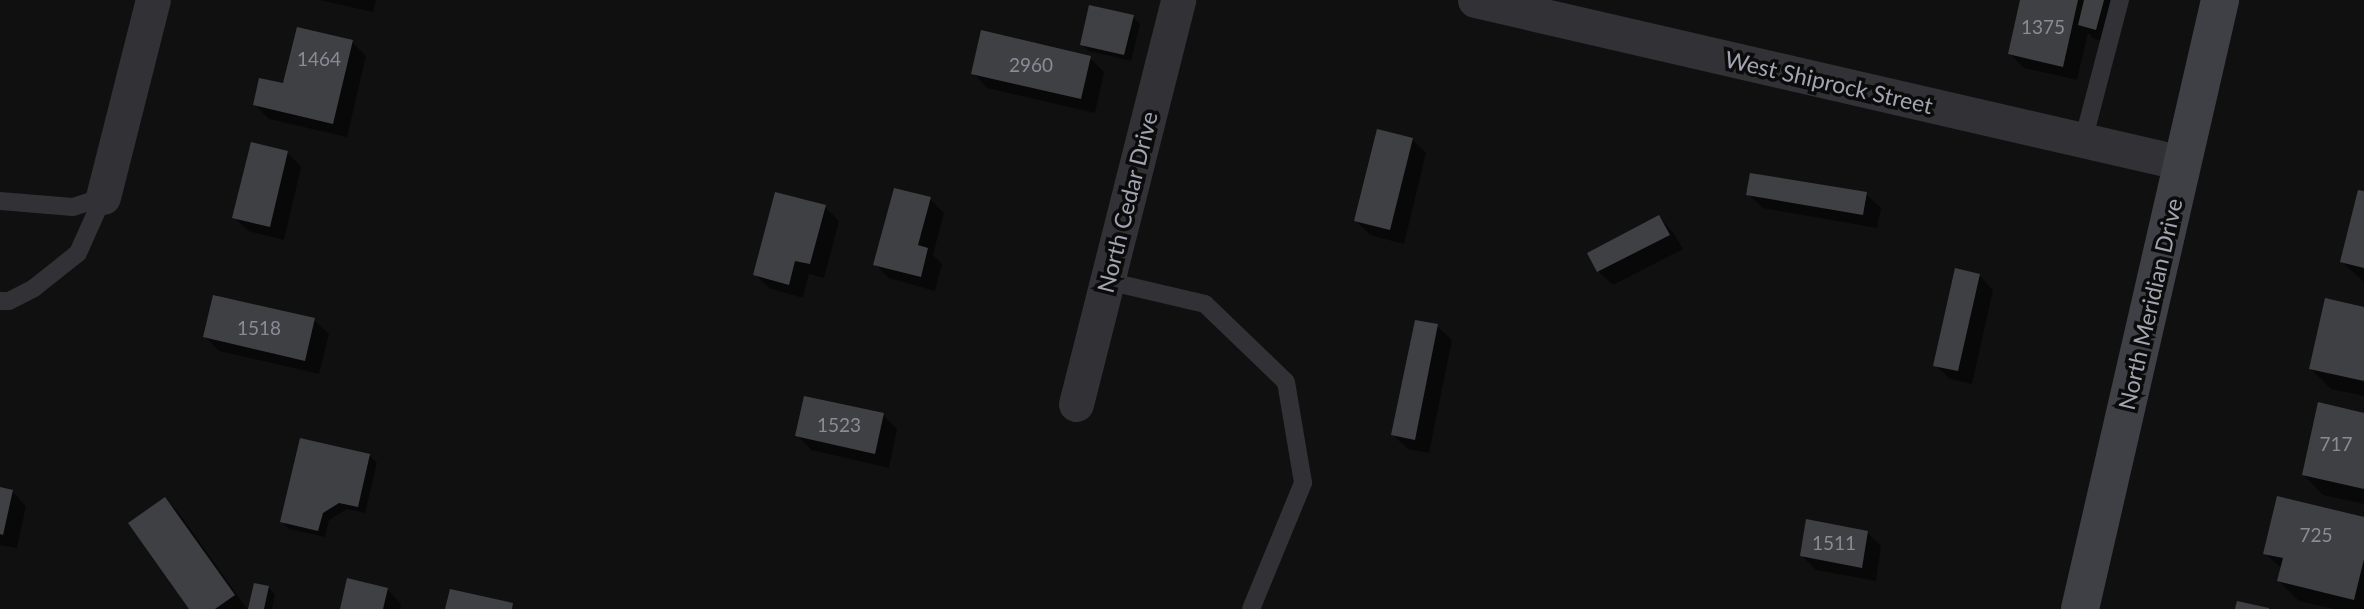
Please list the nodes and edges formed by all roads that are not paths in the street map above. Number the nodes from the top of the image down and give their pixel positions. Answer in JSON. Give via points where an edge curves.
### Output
{"nodes":[{"id":1,"x":153,"y":0,"type":"edge"},
{"id":2,"x":1178,"y":0,"type":"edge"},
{"id":3,"x":1475,"y":0,"type":"edge"},
{"id":4,"x":2120,"y":0,"type":"edge"},
{"id":5,"x":2220,"y":0,"type":"edge"},
{"id":6,"x":2083,"y":141,"type":"junction"},
{"id":7,"x":2182,"y":163,"type":"junction"},
{"id":8,"x":103,"y":197,"type":"junction"},
{"id":9,"x":0,"y":201,"type":"edge"},
{"id":10,"x":1107,"y":281,"type":"junction"},
{"id":11,"x":0,"y":301,"type":"edge"},
{"id":12,"x":1076,"y":404,"type":"dead end"},
{"id":13,"x":1251,"y":609,"type":"edge"},
{"id":14,"x":2080,"y":609,"type":"edge"}],
"edges":[{"from":1,"to":8,"type":"street"},
{"from":2,"to":10,"type":"street","name":"North Cedar Drive"},
{"from":3,"to":6,"type":"street","name":"West Shiprock Street"},
{"from":4,"to":6,"type":"lane"},
{"from":5,"to":7,"type":"street","name":"North Meridian Drive"},
{"from":6,"to":7,"type":"street","name":"West Shiprock Street"},
{"from":7,"to":14,"type":"street","name":"North Meridian Drive"},
{"from":8,"to":9,"type":"lane","via":[[73,207]]},
{"from":8,"to":11,"type":"lane","via":[[78,253],[34,288]]},
{"from":10,"to":12,"type":"street","name":"North Cedar Drive"},
{"from":10,"to":13,"type":"lane","via":[[1205,304],[1286,382],[1303,483]]}]}
